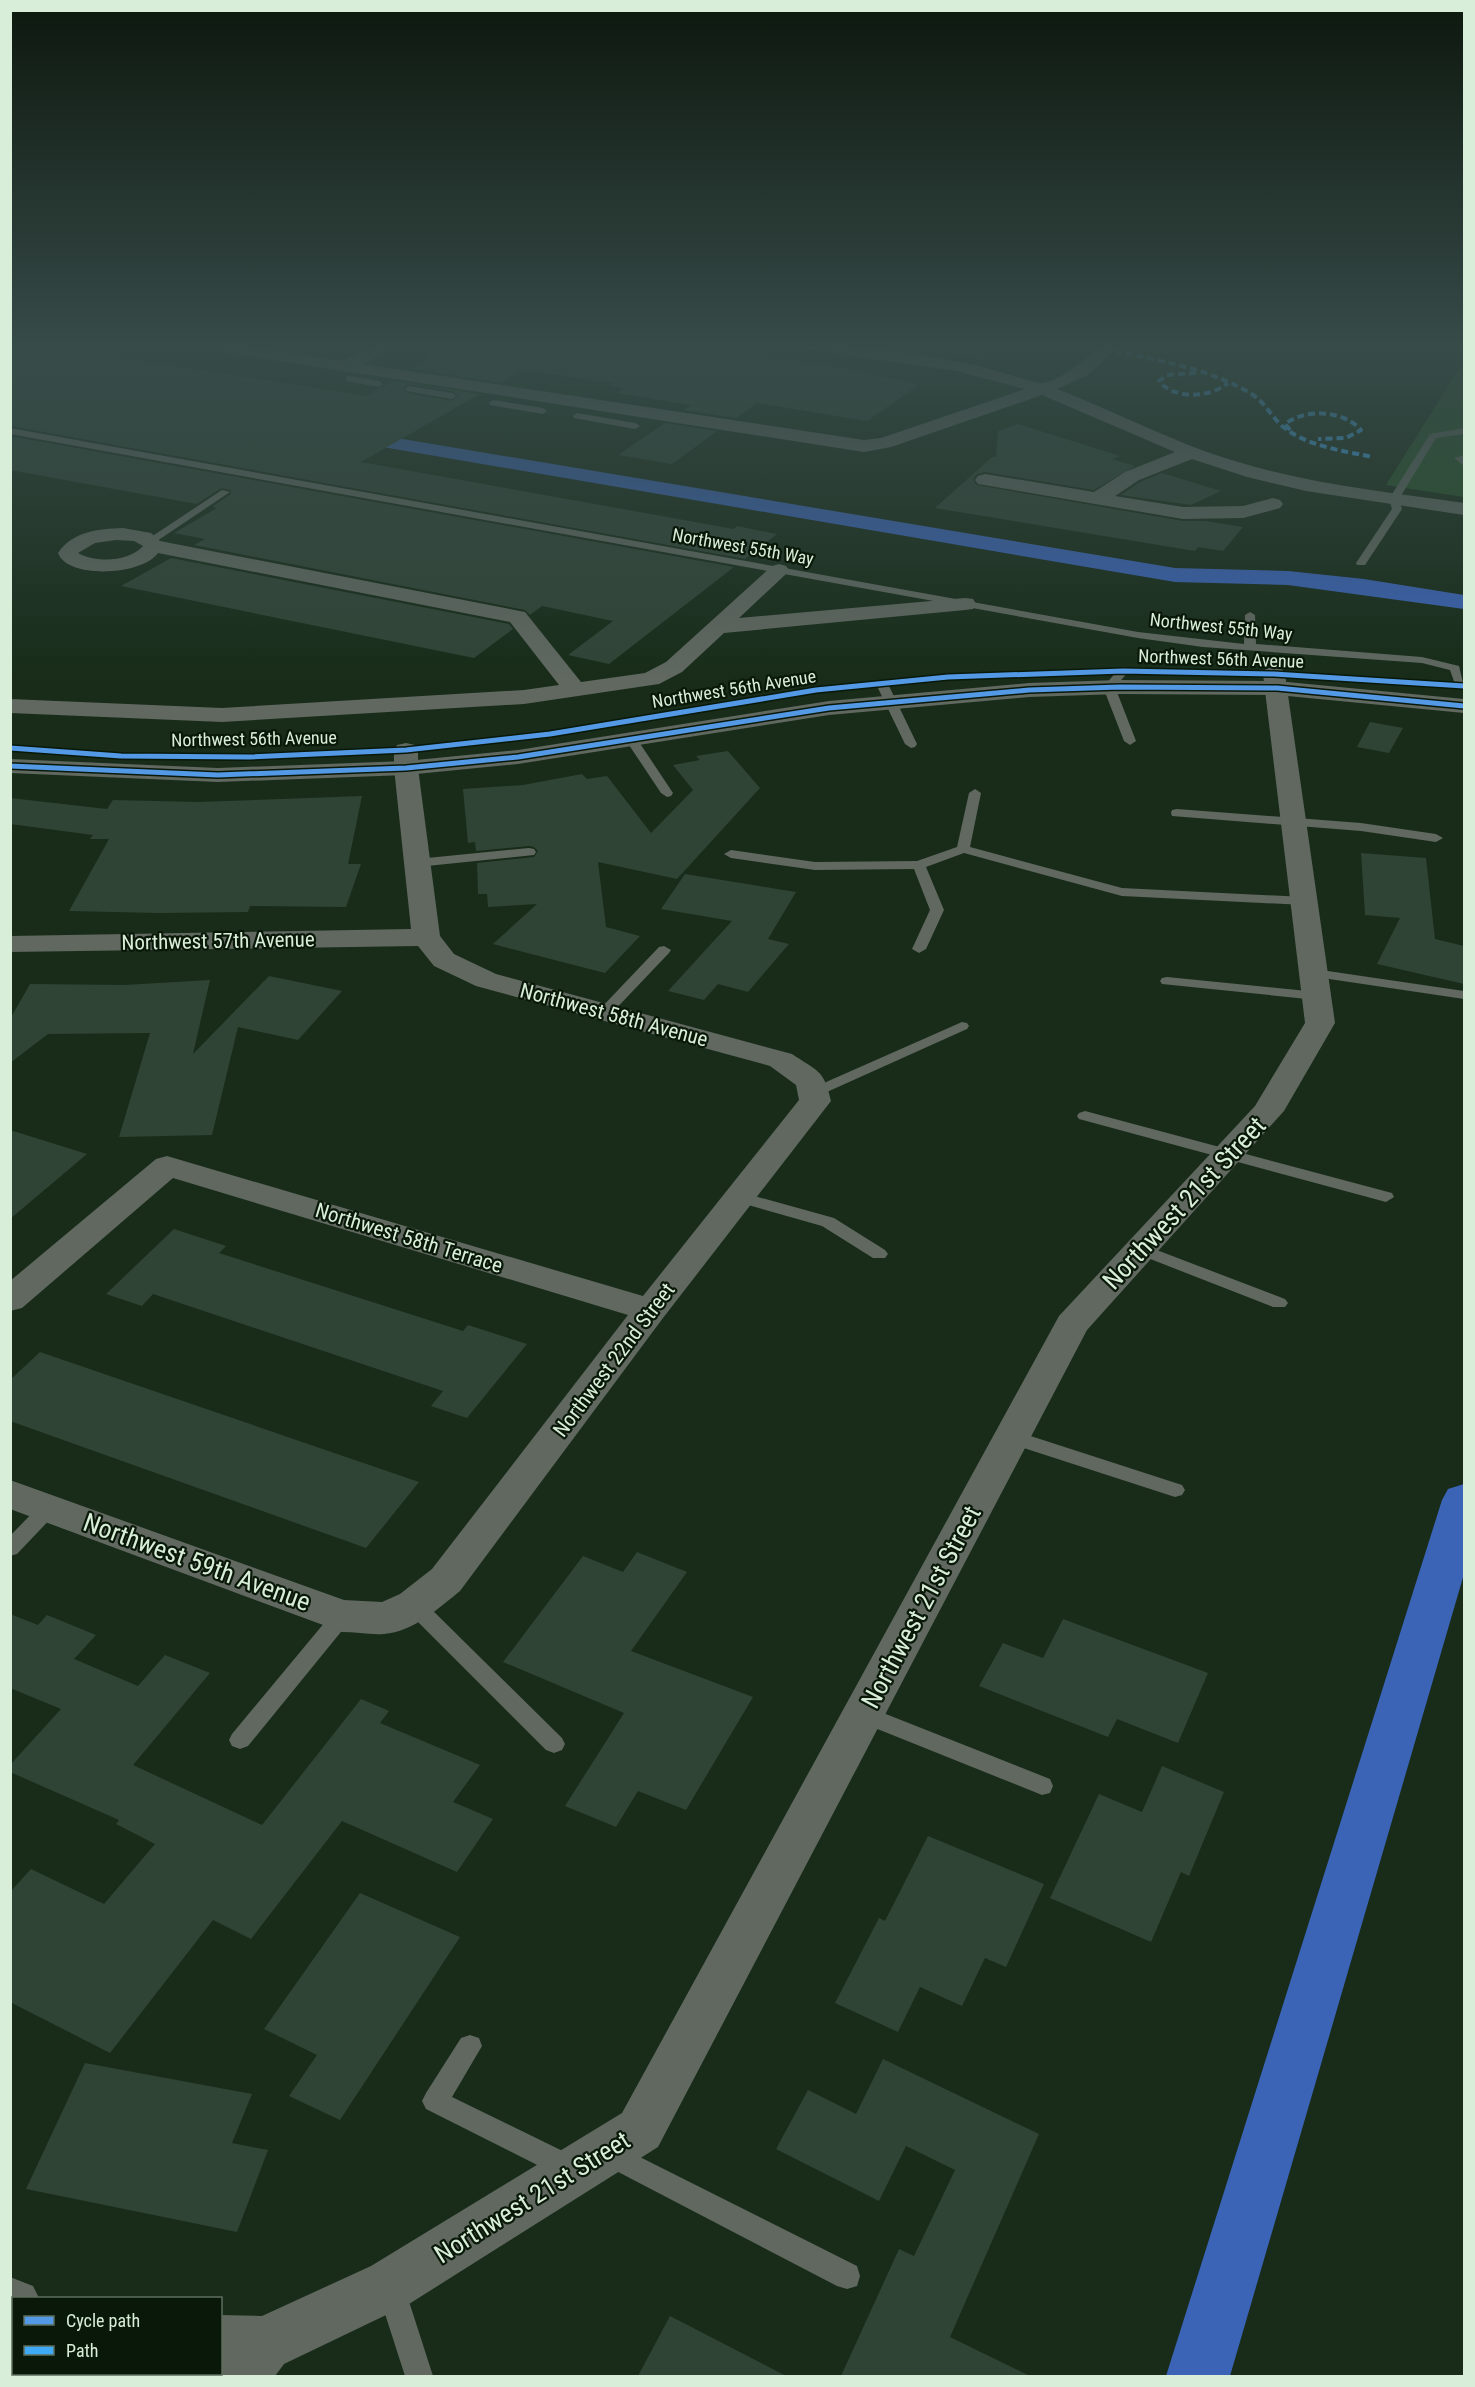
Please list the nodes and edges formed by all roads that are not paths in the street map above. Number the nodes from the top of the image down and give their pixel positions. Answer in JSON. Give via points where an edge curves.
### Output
{"nodes":[{"id":1,"x":145,"y":455,"type":"edge"},
{"id":2,"x":1184,"y":455,"type":"edge"},
{"id":3,"x":1198,"y":455,"type":"edge"},
{"id":4,"x":1421,"y":455,"type":"edge"},
{"id":5,"x":1464,"y":458,"type":"edge"},
{"id":6,"x":1464,"y":463,"type":"edge"},
{"id":7,"x":985,"y":480,"type":"dead end"},
{"id":8,"x":225,"y":492,"type":"dead end"},
{"id":9,"x":1099,"y":498,"type":"junction"},
{"id":10,"x":1394,"y":499,"type":"junction"},
{"id":11,"x":1273,"y":504,"type":"dead end"},
{"id":12,"x":1464,"y":510,"type":"edge"},
{"id":13,"x":151,"y":543,"type":"joint"},
{"id":14,"x":1361,"y":563,"type":"dead end"},
{"id":15,"x":779,"y":570,"type":"junction"},
{"id":16,"x":965,"y":604,"type":"junction"},
{"id":17,"x":1250,"y":615,"type":"dead end"},
{"id":18,"x":718,"y":627,"type":"junction"},
{"id":19,"x":1250,"y":648,"type":"junction"},
{"id":20,"x":1116,"y":679,"type":"junction"},
{"id":21,"x":1275,"y":681,"type":"junction"},
{"id":22,"x":574,"y":690,"type":"junction"},
{"id":23,"x":886,"y":693,"type":"junction"},
{"id":24,"x":1463,"y":693,"type":"edge"},
{"id":25,"x":10,"y":706,"type":"edge"},
{"id":26,"x":631,"y":739,"type":"junction"},
{"id":27,"x":1130,"y":741,"type":"dead end"},
{"id":28,"x":911,"y":744,"type":"dead end"},
{"id":29,"x":10,"y":748,"type":"edge"},
{"id":30,"x":406,"y":759,"type":"junction"},
{"id":31,"x":10,"y":766,"type":"edge"},
{"id":32,"x":667,"y":793,"type":"dead end"},
{"id":33,"x":975,"y":793,"type":"dead end"},
{"id":34,"x":1177,"y":813,"type":"dead end"},
{"id":35,"x":1294,"y":822,"type":"junction"},
{"id":36,"x":1436,"y":838,"type":"dead end"},
{"id":37,"x":963,"y":849,"type":"junction"},
{"id":38,"x":529,"y":852,"type":"dead end"},
{"id":39,"x":731,"y":854,"type":"dead end"},
{"id":40,"x":417,"y":863,"type":"junction"},
{"id":41,"x":918,"y":865,"type":"junction"},
{"id":42,"x":1305,"y":901,"type":"junction"},
{"id":43,"x":426,"y":937,"type":"junction"},
{"id":44,"x":10,"y":944,"type":"edge"},
{"id":45,"x":919,"y":949,"type":"dead end"},
{"id":46,"x":664,"y":950,"type":"dead end"},
{"id":47,"x":1167,"y":981,"type":"dead end"},
{"id":48,"x":1315,"y":985,"type":"junction"},
{"id":49,"x":1464,"y":995,"type":"edge"},
{"id":50,"x":604,"y":1012,"type":"junction"},
{"id":51,"x":962,"y":1026,"type":"dead end"},
{"id":52,"x":812,"y":1087,"type":"junction"},
{"id":53,"x":1085,"y":1116,"type":"dead end"},
{"id":54,"x":1229,"y":1155,"type":"junction"},
{"id":55,"x":740,"y":1197,"type":"junction"},
{"id":56,"x":1386,"y":1197,"type":"dead end"},
{"id":57,"x":1141,"y":1250,"type":"junction"},
{"id":58,"x":879,"y":1254,"type":"dead end"},
{"id":59,"x":10,"y":1300,"type":"edge"},
{"id":60,"x":1279,"y":1303,"type":"dead end"},
{"id":61,"x":651,"y":1310,"type":"junction"},
{"id":62,"x":1012,"y":1437,"type":"junction"},
{"id":63,"x":1175,"y":1490,"type":"dead end"},
{"id":64,"x":10,"y":1494,"type":"edge"},
{"id":65,"x":49,"y":1508,"type":"junction"},
{"id":66,"x":10,"y":1549,"type":"edge"},
{"id":67,"x":400,"y":1612,"type":"junction"},
{"id":68,"x":342,"y":1616,"type":"junction"},
{"id":69,"x":863,"y":1714,"type":"junction"},
{"id":70,"x":240,"y":1740,"type":"dead end"},
{"id":71,"x":554,"y":1744,"type":"dead end"},
{"id":72,"x":1042,"y":1786,"type":"dead end"},
{"id":73,"x":470,"y":2046,"type":"dead end"},
{"id":74,"x":590,"y":2161,"type":"junction"},
{"id":75,"x":847,"y":2276,"type":"dead end"},
{"id":76,"x":390,"y":2285,"type":"junction"},
{"id":77,"x":242,"y":2355,"type":"edge"},
{"id":78,"x":419,"y":2376,"type":"edge"}],
"edges":[{"from":1,"to":15,"type":"lane","name":"Northwest 55th Way"},
{"from":2,"to":9,"type":"street","via":[[1132,476]]},
{"from":3,"to":10,"type":"street","via":[[1254,473]]},
{"from":4,"to":10,"type":"lane"},
{"from":5,"to":6,"type":"lane","via":[[1459,458]]},
{"from":7,"to":9,"type":"street"},
{"from":8,"to":13,"type":"lane"},
{"from":9,"to":11,"type":"street","via":[[1183,513],[1243,512]]},
{"from":10,"to":12,"type":"street"},
{"from":10,"to":14,"type":"lane","via":[[1396,509]]},
{"from":13,"to":22,"type":"street","via":[[517,617]]},
{"from":15,"to":16,"type":"lane","name":"Northwest 55th Way"},
{"from":15,"to":18,"type":"street","name":"Northwest 56th Avenue"},
{"from":16,"to":18,"type":"street"},
{"from":16,"to":19,"type":"lane","name":"Northwest 55th Way","via":[[1138,635]]},
{"from":17,"to":19,"type":"lane"},
{"from":18,"to":22,"type":"street","name":"Northwest 56th Avenue","via":[[674,667],[651,679]]},
{"from":19,"to":24,"type":"lane","name":"Northwest 55th Way","via":[[1422,660],[1455,668]]},
{"from":20,"to":21,"type":"street","name":"Northwest 56th Avenue"},
{"from":20,"to":23,"type":"street","name":"Northwest 56th Avenue","via":[[1029,690]]},
{"from":20,"to":27,"type":"lane"},
{"from":21,"to":24,"type":"street","name":"Northwest 56th Avenue"},
{"from":21,"to":35,"type":"street","name":"Northwest 21st Street"},
{"from":22,"to":25,"type":"street","name":"Northwest 56th Avenue","via":[[524,697],[222,715]]},
{"from":23,"to":26,"type":"street","name":"Northwest 56th Avenue","via":[[829,708]]},
{"from":23,"to":28,"type":"lane"},
{"from":23,"to":30,"type":"street","name":"Northwest 56th Avenue","via":[[816,690]]},
{"from":26,"to":30,"type":"street","name":"Northwest 56th Avenue","via":[[518,757]]},
{"from":26,"to":32,"type":"lane"},
{"from":29,"to":30,"type":"street","name":"Northwest 56th Avenue","via":[[122,756]]},
{"from":30,"to":31,"type":"street","name":"Northwest 56th Avenue","via":[[218,775]]},
{"from":30,"to":40,"type":"street"},
{"from":33,"to":37,"type":"lane"},
{"from":34,"to":35,"type":"lane"},
{"from":35,"to":36,"type":"lane"},
{"from":35,"to":42,"type":"street","name":"Northwest 21st Street"},
{"from":37,"to":41,"type":"lane"},
{"from":37,"to":42,"type":"lane","via":[[1122,892]]},
{"from":38,"to":40,"type":"lane"},
{"from":39,"to":41,"type":"lane","via":[[815,866]]},
{"from":40,"to":43,"type":"street"},
{"from":41,"to":45,"type":"lane","via":[[937,910]]},
{"from":42,"to":48,"type":"street","name":"Northwest 21st Street"},
{"from":43,"to":44,"type":"street","name":"Northwest 57th Avenue"},
{"from":43,"to":50,"type":"street","name":"Northwest 58th Avenue","via":[[444,960],[486,980]]},
{"from":46,"to":50,"type":"lane"},
{"from":47,"to":48,"type":"lane"},
{"from":48,"to":49,"type":"lane"},
{"from":48,"to":54,"type":"street","name":"Northwest 21st Street","via":[[1320,1023],[1268,1112]]},
{"from":50,"to":52,"type":"street","name":"Northwest 58th Avenue","via":[[780,1060]]},
{"from":51,"to":52,"type":"lane"},
{"from":52,"to":55,"type":"street","name":"Northwest 22nd Street","via":[[815,1101]]},
{"from":53,"to":54,"type":"lane"},
{"from":54,"to":56,"type":"lane"},
{"from":54,"to":57,"type":"street","name":"Northwest 21st Street"},
{"from":55,"to":58,"type":"lane","via":[[828,1222]]},
{"from":55,"to":61,"type":"street","name":"Northwest 22nd Street"},
{"from":57,"to":60,"type":"lane"},
{"from":57,"to":62,"type":"street","name":"Northwest 21st Street","via":[[1072,1324]]},
{"from":59,"to":61,"type":"street","name":"Northwest 58th Terrace","via":[[167,1166]]},
{"from":61,"to":67,"type":"street","name":"Northwest 22nd Street","via":[[446,1580]]},
{"from":62,"to":63,"type":"lane"},
{"from":62,"to":69,"type":"street","name":"Northwest 21st Street"},
{"from":64,"to":65,"type":"street","name":"Northwest 59th Avenue"},
{"from":65,"to":66,"type":"lane"},
{"from":65,"to":68,"type":"street","name":"Northwest 59th Avenue"},
{"from":67,"to":68,"type":"street","name":"Northwest 59th Avenue"},
{"from":67,"to":71,"type":"lane"},
{"from":68,"to":70,"type":"lane"},
{"from":69,"to":72,"type":"lane"},
{"from":69,"to":74,"type":"street","name":"Northwest 21st Street","via":[[640,2130]]},
{"from":73,"to":74,"type":"lane","via":[[435,2101]]},
{"from":74,"to":75,"type":"lane"},
{"from":74,"to":76,"type":"street","name":"Northwest 21st Street"},
{"from":76,"to":77,"type":"street","name":"Northwest 21st Street"},
{"from":76,"to":78,"type":"lane"}]}
